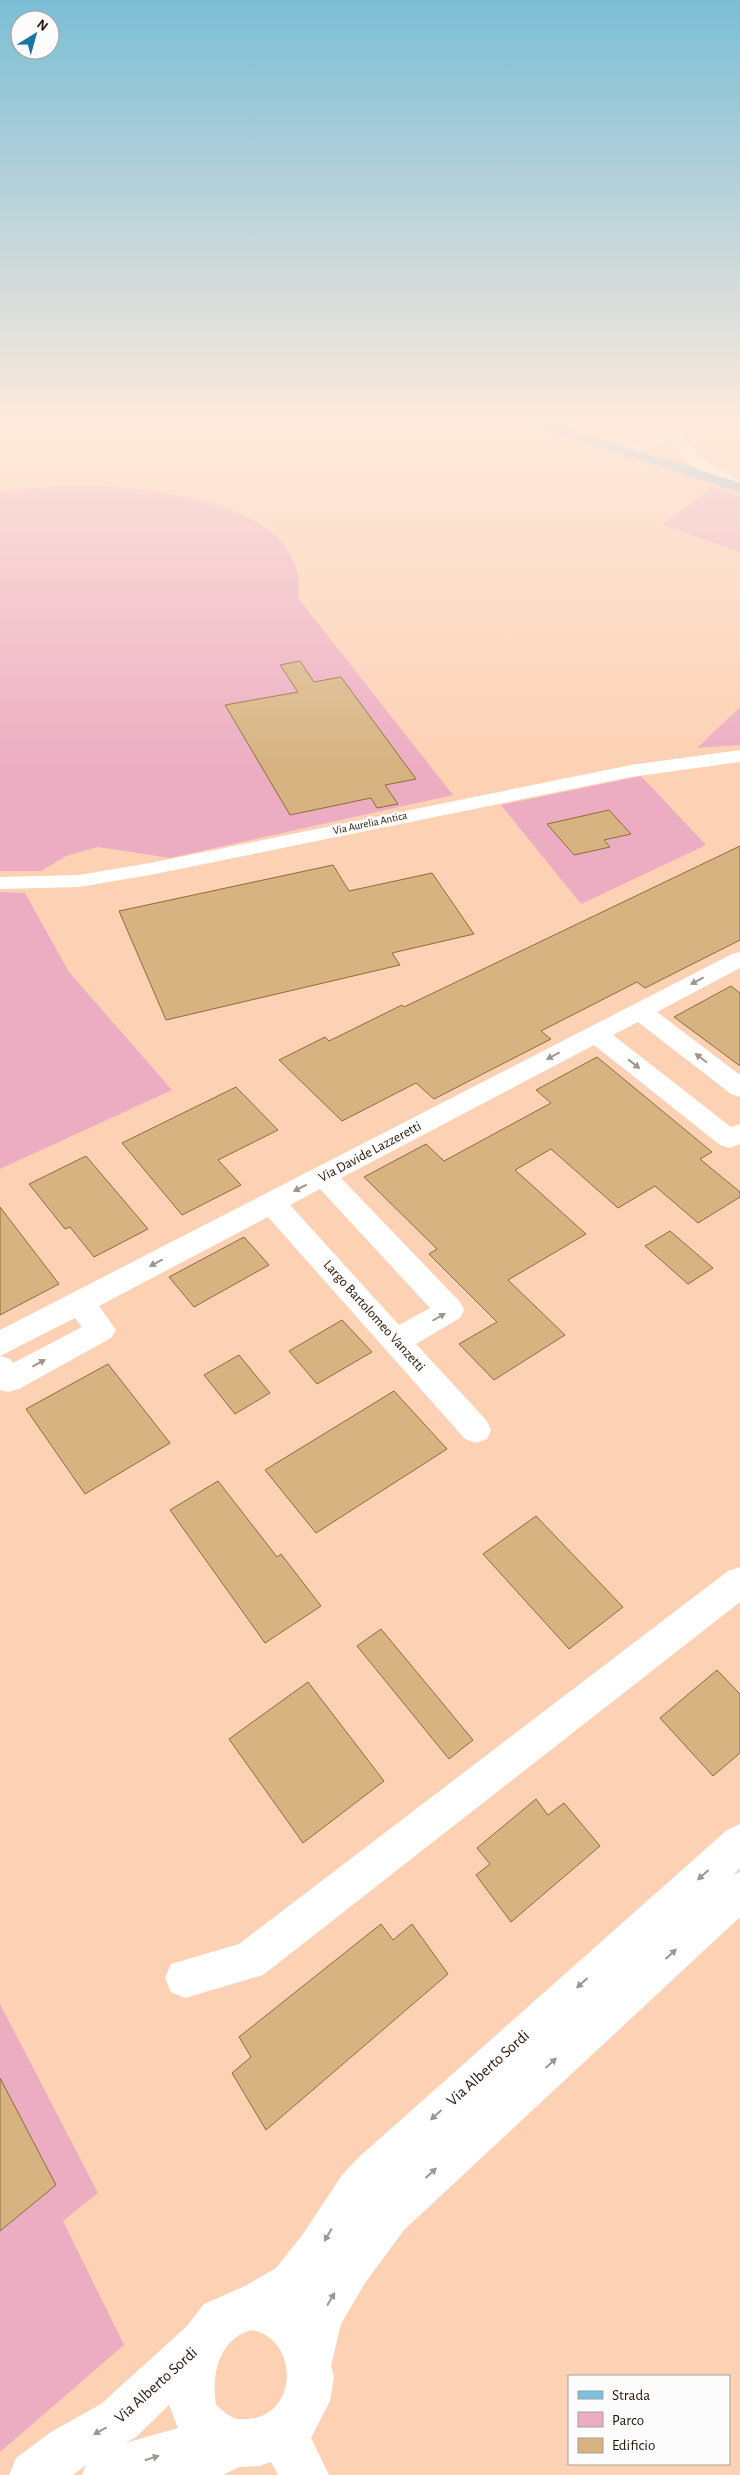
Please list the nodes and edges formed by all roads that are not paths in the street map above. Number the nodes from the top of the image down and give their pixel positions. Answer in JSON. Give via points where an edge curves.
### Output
{"nodes":[{"id":1,"x":740,"y":756,"type":"edge"},
{"id":2,"x":0,"y":883,"type":"edge"},
{"id":3,"x":740,"y":959,"type":"edge"},
{"id":4,"x":640,"y":1011,"type":"junction"},
{"id":5,"x":595,"y":1034,"type":"junction"},
{"id":6,"x":740,"y":1088,"type":"edge"},
{"id":7,"x":740,"y":1133,"type":"edge"},
{"id":8,"x":323,"y":1176,"type":"junction"},
{"id":9,"x":272,"y":1203,"type":"junction"},
{"id":10,"x":80,"y":1303,"type":"junction"},
{"id":11,"x":396,"y":1341,"type":"junction"},
{"id":12,"x":0,"y":1344,"type":"edge"},
{"id":13,"x":0,"y":1368,"type":"edge"},
{"id":14,"x":476,"y":1430,"type":"dead end"},
{"id":15,"x":740,"y":1582,"type":"edge"},
{"id":16,"x":740,"y":1843,"type":"edge"},
{"id":17,"x":740,"y":1891,"type":"edge"},
{"id":18,"x":185,"y":1978,"type":"dead end"},
{"id":19,"x":253,"y":2307,"type":"junction"},
{"id":20,"x":202,"y":2342,"type":"junction"},
{"id":21,"x":310,"y":2361,"type":"junction"},
{"id":22,"x":221,"y":2452,"type":"junction"},
{"id":23,"x":296,"y":2459,"type":"edge"},
{"id":24,"x":33,"y":2475,"type":"edge"},
{"id":25,"x":106,"y":2475,"type":"edge"}],
"edges":[{"from":1,"to":2,"type":"street","name":"Via Aurelia Antica","via":[[612,775],[150,869],[79,881]]},
{"from":3,"to":4,"type":"street","name":"Via Davide Lazzeretti","one_way":true},
{"from":4,"to":5,"type":"street","name":"Via Davide Lazzeretti"},
{"from":6,"to":4,"type":"street","one_way":true},
{"from":5,"to":7,"type":"street","one_way":true,"via":[[728,1140]]},
{"from":5,"to":8,"type":"street","name":"Via Davide Lazzeretti","one_way":true},
{"from":8,"to":9,"type":"street","name":"Via Davide Lazzeretti","one_way":true},
{"from":11,"to":8,"type":"street","one_way":true,"via":[[450,1310]]},
{"from":9,"to":10,"type":"street","name":"Via Davide Lazzeretti","one_way":true},
{"from":9,"to":11,"type":"street","name":"Largo Bartolomeo Vanzetti"},
{"from":10,"to":12,"type":"street","name":"Via Davide Lazzeretti"},
{"from":13,"to":10,"type":"street","one_way":true,"via":[[8,1380],[101,1330]]},
{"from":11,"to":14,"type":"street","name":"Largo Bartolomeo Vanzetti"},
{"from":15,"to":18,"type":"street","via":[[249,1961]]},
{"from":16,"to":19,"type":"street","name":"Via Alberto Sordi","one_way":true,"via":[[374,2172],[357,2190],[319,2250],[292,2284]]},
{"from":21,"to":17,"type":"street","name":"Via Alberto Sordi","one_way":true,"via":[[318,2323],[326,2307],[356,2257],[388,2214]]},
{"from":19,"to":20,"type":"street","name":"Via Alberto Sordi","via":[[234,2312],[216,2324]]},
{"from":19,"to":21,"type":"street","name":"Via Alberto Sordi","via":[[272,2311],[288,2321],[302,2339]]},
{"from":20,"to":22,"type":"street","name":"Via Alberto Sordi","via":[[194,2365],[191,2391],[195,2415],[206,2436]]},
{"from":20,"to":24,"type":"street","name":"Via Alberto Sordi","one_way":true,"via":[[118,2422],[68,2449]]},
{"from":21,"to":23,"type":"street","name":"Via Alberto Sordi","via":[[308,2405],[300,2426]]},
{"from":22,"to":23,"type":"street","name":"Via Alberto Sordi","via":[[237,2460],[255,2461],[272,2455]]},
{"from":25,"to":22,"type":"street","name":"Via Alberto Sordi","one_way":true,"via":[[176,2450]]}]}
